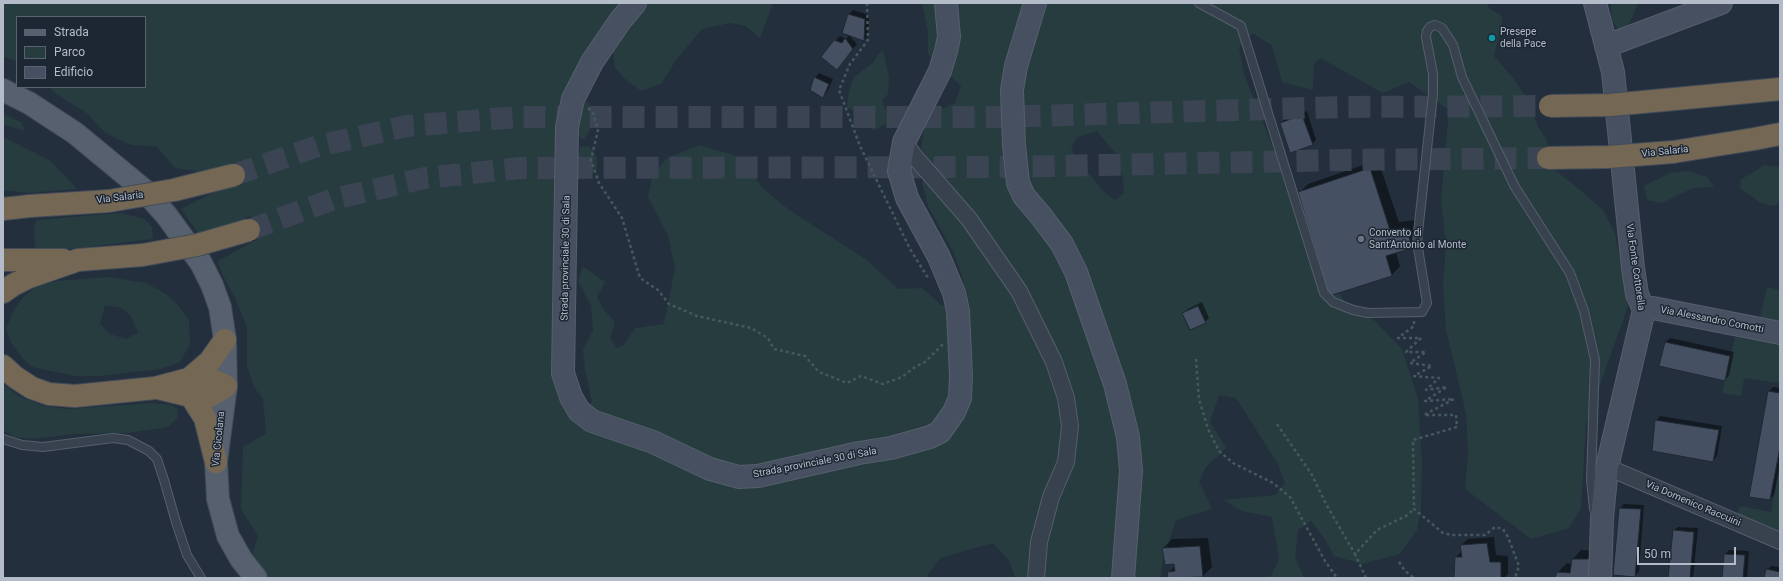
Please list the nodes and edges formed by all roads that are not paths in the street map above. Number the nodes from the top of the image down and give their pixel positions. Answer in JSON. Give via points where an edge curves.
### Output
{"nodes":[{"id":1,"x":635,"y":3,"type":"edge"},
{"id":2,"x":946,"y":3,"type":"edge"},
{"id":3,"x":1035,"y":3,"type":"edge"},
{"id":4,"x":1199,"y":3,"type":"edge"},
{"id":5,"x":1595,"y":3,"type":"edge"},
{"id":6,"x":1721,"y":3,"type":"edge"},
{"id":7,"x":1606,"y":46,"type":"junction"},
{"id":8,"x":1780,"y":89,"type":"edge"},
{"id":9,"x":3,"y":90,"type":"edge"},
{"id":10,"x":1550,"y":106,"type":"tunnel mouth"},
{"id":11,"x":1780,"y":134,"type":"edge"},
{"id":12,"x":904,"y":142,"type":"junction"},
{"id":13,"x":1548,"y":158,"type":"tunnel mouth"},
{"id":14,"x":234,"y":175,"type":"tunnel mouth"},
{"id":15,"x":13,"y":207,"type":"edge"},
{"id":16,"x":248,"y":230,"type":"tunnel mouth"},
{"id":17,"x":3,"y":260,"type":"edge"},
{"id":18,"x":78,"y":260,"type":"junction"},
{"id":19,"x":3,"y":292,"type":"edge"},
{"id":20,"x":1644,"y":310,"type":"junction"},
{"id":21,"x":1780,"y":333,"type":"edge"},
{"id":22,"x":225,"y":340,"type":"junction"},
{"id":23,"x":3,"y":366,"type":"edge"},
{"id":24,"x":226,"y":386,"type":"junction"},
{"id":25,"x":190,"y":387,"type":"junction"},
{"id":26,"x":3,"y":439,"type":"edge"},
{"id":27,"x":216,"y":462,"type":"junction"},
{"id":28,"x":1607,"y":467,"type":"junction"},
{"id":29,"x":1780,"y":541,"type":"edge"},
{"id":30,"x":1600,"y":571,"type":"edge"},
{"id":31,"x":201,"y":578,"type":"edge"},
{"id":32,"x":256,"y":578,"type":"edge"},
{"id":33,"x":1036,"y":578,"type":"edge"},
{"id":34,"x":1123,"y":578,"type":"edge"}],
"edges":[{"from":1,"to":12,"type":"street","name":"Strada provinciale 30 di Sala","via":[[592,62],[573,99],[567,127],[563,373],[579,411],[592,421],[653,442],[710,469],[739,477],[758,476],[891,448],[940,432],[960,398],[958,311],[948,277],[901,183],[899,171]]},
{"from":2,"to":12,"type":"street","name":"Strada provinciale 30 di Sala","via":[[949,37],[940,71]]},
{"from":3,"to":34,"type":"street","via":[[1016,66],[1012,90],[1018,183],[1024,196],[1062,244],[1076,272],[1114,384],[1128,437],[1131,471]]},
{"from":4,"to":30,"type":"lane","via":[[1241,26],[1324,293],[1333,302],[1368,313],[1422,312],[1427,303],[1417,242],[1433,94],[1433,74],[1426,37],[1430,27],[1435,25],[1442,28],[1453,45],[1462,77],[1515,187],[1570,273],[1584,311],[1595,360],[1591,480]]},
{"from":5,"to":7,"type":"street","name":"Via Fonte Cottorella"},
{"from":6,"to":7,"type":"street"},
{"from":7,"to":20,"type":"street","name":"Via Fonte Cottorella","via":[[1613,72],[1633,268],[1637,294]]},
{"from":8,"to":10,"type":"highway","bridge":true,"via":[[1610,105]]},
{"from":9,"to":22,"type":"main road","name":"Via Cicolana","via":[[29,103],[75,133],[144,190],[200,263],[220,307]]},
{"from":11,"to":13,"type":"highway","name":"Via Salaria","bridge":true,"via":[[1673,152]]},
{"from":12,"to":33,"type":"street","via":[[969,219],[1019,291],[1054,362],[1066,398],[1070,426],[1066,462],[1051,497],[1039,542]]},
{"from":14,"to":15,"type":"highway","name":"Via Salaria","bridge":true,"via":[[174,190],[116,200]]},
{"from":16,"to":18,"type":"highway","bridge":true,"via":[[197,245],[143,254]]},
{"from":17,"to":18,"type":"highway"},
{"from":18,"to":19,"type":"highway","via":[[29,277]]},
{"from":20,"to":21,"type":"street","name":"Via Alessandro Comotti","via":[[1653,308]]},
{"from":20,"to":28,"type":"street","name":"Via Fonte Cottorella"},
{"from":22,"to":24,"type":"main road","name":"Via Cicolana"},
{"from":22,"to":25,"type":"highway"},
{"from":23,"to":25,"type":"highway","via":[[32,388],[49,394],[75,396]]},
{"from":24,"to":25,"type":"highway","via":[[206,377]]},
{"from":24,"to":27,"type":"main road","name":"Via Cicolana"},
{"from":25,"to":27,"type":"highway","via":[[205,418]]},
{"from":26,"to":31,"type":"lane","via":[[43,448],[113,438],[128,440],[149,451],[156,459],[188,555]]},
{"from":27,"to":32,"type":"main road","name":"Via Cicolana","via":[[218,499],[228,536]]},
{"from":28,"to":29,"type":"street","name":"Via Domenico Raccuini"},
{"from":28,"to":30,"type":"street","name":"Via Fonte Cottorella"}]}
